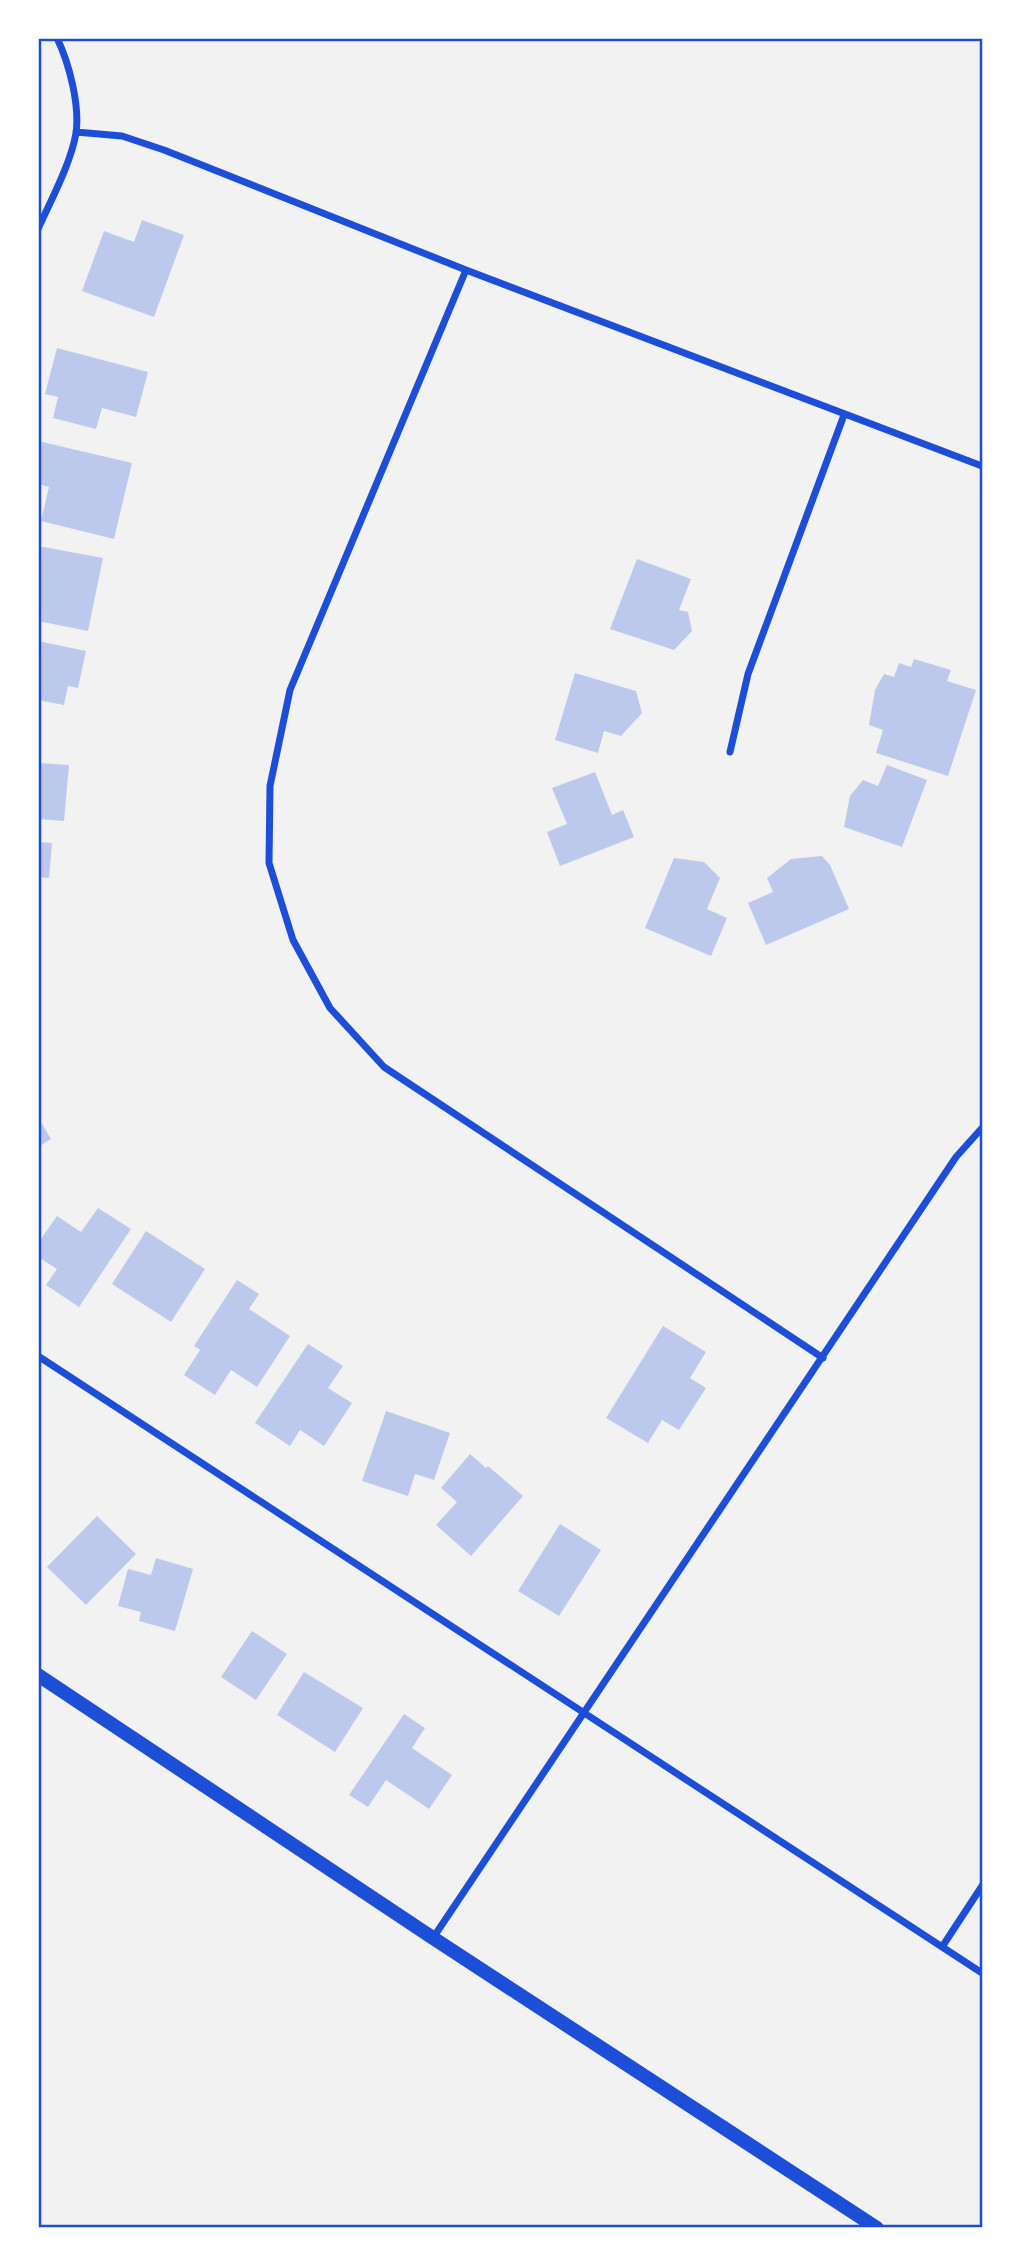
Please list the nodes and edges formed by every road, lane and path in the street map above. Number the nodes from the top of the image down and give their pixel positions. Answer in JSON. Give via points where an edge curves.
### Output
{"nodes":[{"id":1,"x":57,"y":38,"type":"edge"},
{"id":2,"x":76,"y":132,"type":"junction"},
{"id":3,"x":38,"y":229,"type":"edge"},
{"id":4,"x":466,"y":270,"type":"junction"},
{"id":5,"x":844,"y":415,"type":"junction"},
{"id":6,"x":982,"y":466,"type":"edge"},
{"id":7,"x":730,"y":752,"type":"dead end"},
{"id":8,"x":982,"y":1128,"type":"edge"},
{"id":9,"x":38,"y":1356,"type":"edge"},
{"id":10,"x":822,"y":1357,"type":"junction"},
{"id":11,"x":38,"y":1675,"type":"edge"},
{"id":12,"x":585,"y":1712,"type":"junction"},
{"id":13,"x":982,"y":1886,"type":"edge"},
{"id":14,"x":433,"y":1938,"type":"junction"},
{"id":15,"x":942,"y":1947,"type":"junction"},
{"id":16,"x":982,"y":1973,"type":"edge"},
{"id":17,"x":877,"y":2228,"type":"edge"}],
"edges":[{"from":1,"to":2,"type":"street","via":[[74,92]]},
{"from":2,"to":3,"type":"street"},
{"from":2,"to":4,"type":"street","via":[[122,136],[164,150]]},
{"from":4,"to":5,"type":"street"},
{"from":4,"to":10,"type":"street","via":[[290,690],[270,786],[269,863],[289,928],[330,1008],[384,1067]]},
{"from":5,"to":6,"type":"street"},
{"from":5,"to":7,"type":"street","via":[[748,674]]},
{"from":8,"to":10,"type":"street","via":[[956,1157]]},
{"from":9,"to":12,"type":"street"},
{"from":10,"to":12,"type":"street"},
{"from":11,"to":14,"type":"main road"},
{"from":12,"to":14,"type":"street"},
{"from":12,"to":15,"type":"street"},
{"from":13,"to":15,"type":"street"},
{"from":14,"to":17,"type":"main road"},
{"from":15,"to":16,"type":"street"}]}
